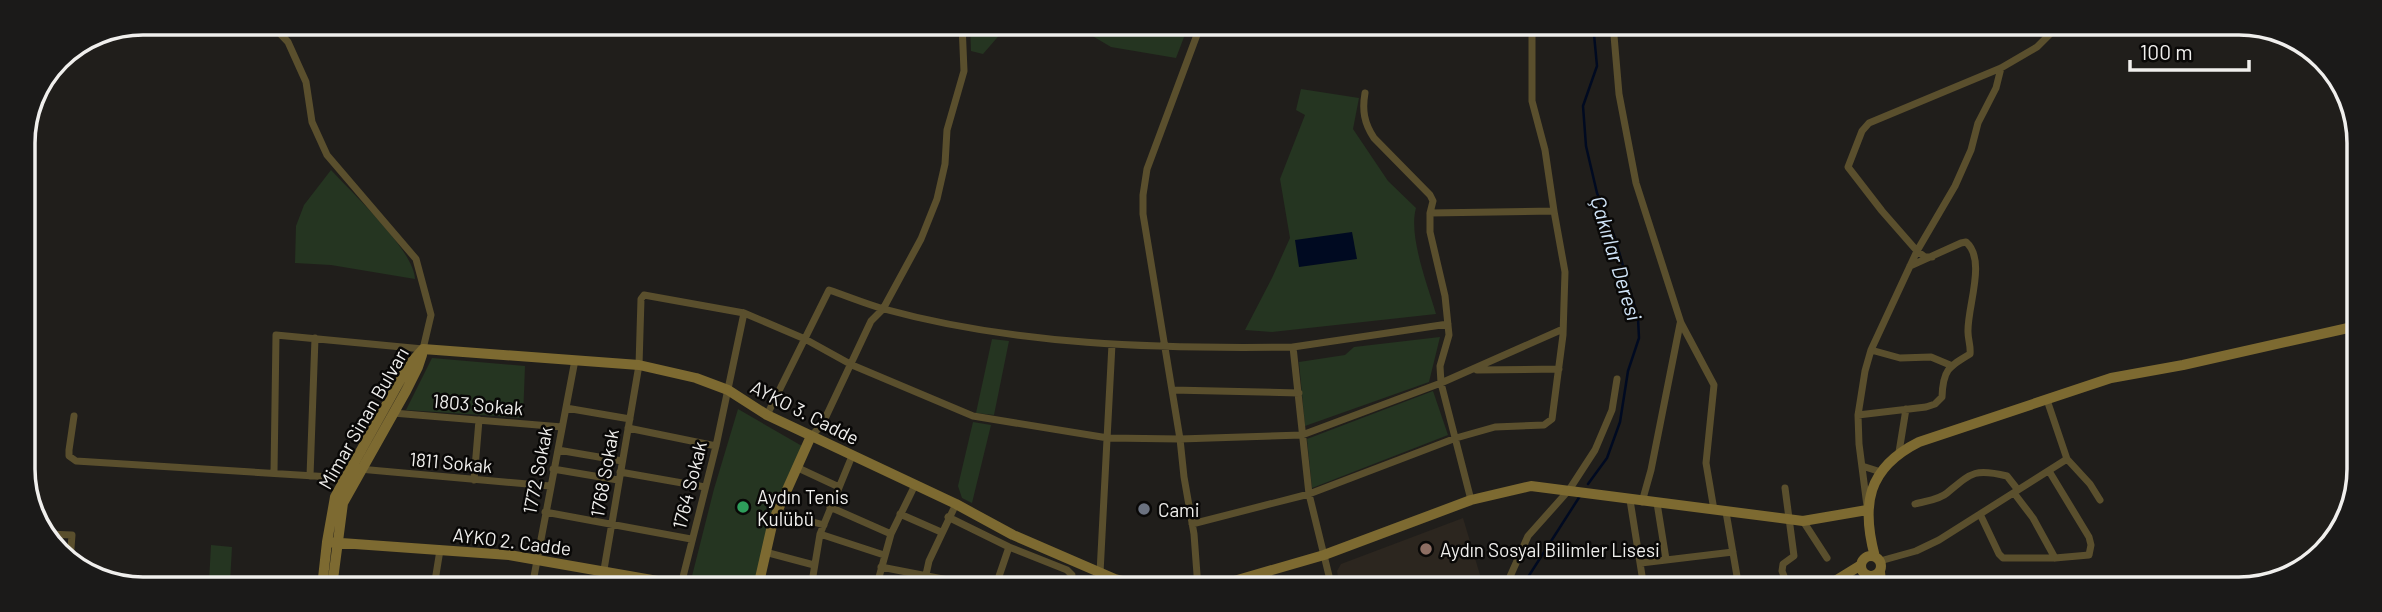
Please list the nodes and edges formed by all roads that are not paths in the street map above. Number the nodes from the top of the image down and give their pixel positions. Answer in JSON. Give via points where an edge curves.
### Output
{"nodes":[{"id":1,"x":281,"y":35,"type":"edge"},
{"id":2,"x":962,"y":35,"type":"edge"},
{"id":3,"x":1197,"y":35,"type":"edge"},
{"id":4,"x":1532,"y":35,"type":"edge"},
{"id":5,"x":1614,"y":35,"type":"edge"},
{"id":6,"x":2049,"y":35,"type":"edge"},
{"id":7,"x":2001,"y":68,"type":"junction"},
{"id":8,"x":1365,"y":93,"type":"dead end"},
{"id":9,"x":1554,"y":211,"type":"junction"},
{"id":10,"x":1430,"y":212,"type":"junction"},
{"id":11,"x":1917,"y":251,"type":"junction"},
{"id":12,"x":1932,"y":257,"type":"junction"},
{"id":13,"x":1909,"y":266,"type":"junction"},
{"id":14,"x":883,"y":309,"type":"junction"},
{"id":15,"x":744,"y":313,"type":"junction"},
{"id":16,"x":1681,"y":323,"type":"junction"},
{"id":17,"x":1448,"y":324,"type":"junction"},
{"id":18,"x":2347,"y":328,"type":"edge"},
{"id":19,"x":1563,"y":329,"type":"junction"},
{"id":20,"x":315,"y":338,"type":"junction"},
{"id":21,"x":804,"y":338,"type":"junction"},
{"id":22,"x":1112,"y":344,"type":"junction"},
{"id":23,"x":1166,"y":346,"type":"junction"},
{"id":24,"x":1293,"y":347,"type":"junction"},
{"id":25,"x":423,"y":349,"type":"junction"},
{"id":26,"x":1871,"y":350,"type":"junction"},
{"id":27,"x":575,"y":360,"type":"junction"},
{"id":28,"x":639,"y":365,"type":"junction"},
{"id":29,"x":852,"y":365,"type":"junction"},
{"id":30,"x":1950,"y":365,"type":"junction"},
{"id":31,"x":1559,"y":369,"type":"junction"},
{"id":32,"x":1472,"y":370,"type":"junction"},
{"id":33,"x":1617,"y":379,"type":"dead end"},
{"id":34,"x":1440,"y":383,"type":"junction"},
{"id":35,"x":728,"y":390,"type":"junction"},
{"id":36,"x":1172,"y":390,"type":"junction"},
{"id":37,"x":1299,"y":393,"type":"junction"},
{"id":38,"x":2047,"y":400,"type":"junction"},
{"id":39,"x":566,"y":408,"type":"junction"},
{"id":40,"x":1906,"y":409,"type":"junction"},
{"id":41,"x":392,"y":413,"type":"junction"},
{"id":42,"x":767,"y":415,"type":"junction"},
{"id":43,"x":1858,"y":415,"type":"junction"},
{"id":44,"x":74,"y":416,"type":"dead end"},
{"id":45,"x":630,"y":419,"type":"junction"},
{"id":46,"x":479,"y":420,"type":"junction"},
{"id":47,"x":562,"y":427,"type":"junction"},
{"id":48,"x":628,"y":428,"type":"junction"},
{"id":49,"x":1302,"y":435,"type":"junction"},
{"id":50,"x":811,"y":436,"type":"junction"},
{"id":51,"x":1108,"y":438,"type":"junction"},
{"id":52,"x":1456,"y":438,"type":"junction"},
{"id":53,"x":1180,"y":439,"type":"junction"},
{"id":54,"x":716,"y":446,"type":"junction"},
{"id":55,"x":558,"y":450,"type":"junction"},
{"id":56,"x":1899,"y":452,"type":"junction"},
{"id":57,"x":852,"y":456,"type":"junction"},
{"id":58,"x":2067,"y":459,"type":"junction"},
{"id":59,"x":622,"y":461,"type":"junction"},
{"id":60,"x":1862,"y":466,"type":"junction"},
{"id":61,"x":796,"y":467,"type":"junction"},
{"id":62,"x":554,"y":469,"type":"junction"},
{"id":63,"x":2049,"y":471,"type":"junction"},
{"id":64,"x":1881,"y":472,"type":"junction"},
{"id":65,"x":275,"y":473,"type":"junction"},
{"id":66,"x":353,"y":473,"type":"junction"},
{"id":67,"x":310,"y":476,"type":"junction"},
{"id":68,"x":619,"y":476,"type":"junction"},
{"id":69,"x":474,"y":480,"type":"junction"},
{"id":70,"x":915,"y":485,"type":"junction"},
{"id":71,"x":550,"y":486,"type":"junction"},
{"id":72,"x":705,"y":487,"type":"junction"},
{"id":73,"x":839,"y":487,"type":"junction"},
{"id":74,"x":1785,"y":488,"type":"dead end"},
{"id":75,"x":1569,"y":490,"type":"junction"},
{"id":76,"x":2016,"y":492,"type":"junction"},
{"id":77,"x":1309,"y":494,"type":"junction"},
{"id":78,"x":1471,"y":500,"type":"junction"},
{"id":79,"x":1630,"y":500,"type":"junction"},
{"id":80,"x":2100,"y":500,"type":"dead end"},
{"id":81,"x":1642,"y":502,"type":"junction"},
{"id":82,"x":1657,"y":503,"type":"junction"},
{"id":83,"x":956,"y":504,"type":"junction"},
{"id":84,"x":1915,"y":504,"type":"dead end"},
{"id":85,"x":831,"y":507,"type":"junction"},
{"id":86,"x":1714,"y":510,"type":"junction"},
{"id":87,"x":1867,"y":510,"type":"junction"},
{"id":88,"x":545,"y":512,"type":"junction"},
{"id":89,"x":777,"y":512,"type":"junction"},
{"id":90,"x":1726,"y":512,"type":"junction"},
{"id":91,"x":900,"y":514,"type":"junction"},
{"id":92,"x":1980,"y":514,"type":"junction"},
{"id":93,"x":948,"y":517,"type":"junction"},
{"id":94,"x":1790,"y":518,"type":"junction"},
{"id":95,"x":1803,"y":521,"type":"junction"},
{"id":96,"x":612,"y":523,"type":"junction"},
{"id":97,"x":1192,"y":524,"type":"junction"},
{"id":98,"x":824,"y":525,"type":"junction"},
{"id":99,"x":941,"y":532,"type":"junction"},
{"id":100,"x":57,"y":534,"type":"edge"},
{"id":101,"x":820,"y":534,"type":"junction"},
{"id":102,"x":891,"y":534,"type":"junction"},
{"id":103,"x":691,"y":539,"type":"junction"},
{"id":104,"x":331,"y":542,"type":"junction"},
{"id":105,"x":1009,"y":547,"type":"junction"},
{"id":106,"x":71,"y":549,"type":"edge"},
{"id":107,"x":440,"y":550,"type":"junction"},
{"id":108,"x":765,"y":552,"type":"junction"},
{"id":109,"x":1733,"y":552,"type":"junction"},
{"id":110,"x":884,"y":555,"type":"junction"},
{"id":111,"x":1324,"y":555,"type":"junction"},
{"id":112,"x":1827,"y":558,"type":"dead end"},
{"id":113,"x":2055,"y":558,"type":"junction"},
{"id":114,"x":1666,"y":559,"type":"junction"},
{"id":115,"x":537,"y":560,"type":"junction"},
{"id":116,"x":1641,"y":563,"type":"junction"},
{"id":117,"x":814,"y":565,"type":"junction"},
{"id":118,"x":881,"y":567,"type":"junction"},
{"id":119,"x":1868,"y":567,"type":"junction"},
{"id":120,"x":604,"y":571,"type":"junction"},
{"id":121,"x":1268,"y":572,"type":"junction"},
{"id":122,"x":1100,"y":573,"type":"junction"},
{"id":123,"x":926,"y":576,"type":"junction"},
{"id":124,"x":324,"y":577,"type":"edge"},
{"id":125,"x":332,"y":577,"type":"edge"},
{"id":126,"x":436,"y":577,"type":"edge"},
{"id":127,"x":533,"y":577,"type":"edge"},
{"id":128,"x":603,"y":577,"type":"edge"},
{"id":129,"x":636,"y":577,"type":"edge"},
{"id":130,"x":683,"y":577,"type":"edge"},
{"id":131,"x":760,"y":577,"type":"edge"},
{"id":132,"x":812,"y":577,"type":"edge"},
{"id":133,"x":879,"y":577,"type":"edge"},
{"id":134,"x":931,"y":577,"type":"edge"},
{"id":135,"x":999,"y":577,"type":"edge"},
{"id":136,"x":1072,"y":577,"type":"edge"},
{"id":137,"x":1113,"y":577,"type":"edge"},
{"id":138,"x":1197,"y":577,"type":"edge"},
{"id":139,"x":1252,"y":577,"type":"edge"},
{"id":140,"x":1269,"y":577,"type":"edge"},
{"id":141,"x":1329,"y":577,"type":"edge"},
{"id":142,"x":1510,"y":577,"type":"edge"},
{"id":143,"x":1643,"y":577,"type":"edge"},
{"id":144,"x":1737,"y":577,"type":"edge"},
{"id":145,"x":1784,"y":577,"type":"edge"},
{"id":146,"x":1847,"y":577,"type":"edge"},
{"id":147,"x":1867,"y":577,"type":"edge"},
{"id":148,"x":1874,"y":577,"type":"edge"}],
"edges":[{"from":1,"to":25,"type":"street","name":"Mimar Sinan Bulvarı","via":[[306,82],[312,122],[327,155],[416,259],[431,315]]},
{"from":2,"to":14,"type":"street","via":[[964,71],[947,130],[937,199]]},
{"from":3,"to":23,"type":"street","via":[[1147,169],[1143,195]]},
{"from":4,"to":9,"type":"street","via":[[1532,101]]},
{"from":5,"to":16,"type":"street","via":[[1619,94],[1636,183]]},
{"from":6,"to":7,"type":"street"},
{"from":7,"to":11,"type":"street","via":[[1955,186]]},
{"from":7,"to":11,"type":"street","via":[[1869,123],[1862,131],[1848,167]]},
{"from":8,"to":10,"type":"street","via":[[1362,106],[1368,130],[1430,195]]},
{"from":9,"to":10,"type":"street"},
{"from":9,"to":19,"type":"street","via":[[1564,272]]},
{"from":10,"to":17,"type":"street"},
{"from":11,"to":12,"type":"street"},
{"from":11,"to":13,"type":"street"},
{"from":12,"to":13,"type":"street"},
{"from":12,"to":30,"type":"street","via":[[1966,242],[1973,248],[1976,264],[1970,354]]},
{"from":13,"to":26,"type":"street"},
{"from":14,"to":21,"type":"street","via":[[829,290]]},
{"from":14,"to":22,"type":"street","via":[[1033,337]]},
{"from":14,"to":29,"type":"street","via":[[871,321]]},
{"from":15,"to":21,"type":"street"},
{"from":15,"to":28,"type":"street","name":"1768 Sokak","via":[[644,295]]},
{"from":15,"to":35,"type":"street","name":"1764 Sokak"},
{"from":16,"to":81,"type":"street"},
{"from":16,"to":86,"type":"street","via":[[1714,385],[1706,463]]},
{"from":17,"to":24,"type":"street"},
{"from":17,"to":34,"type":"street"},
{"from":18,"to":38,"type":"street","via":[[2111,378]]},
{"from":19,"to":31,"type":"street"},
{"from":19,"to":32,"type":"street"},
{"from":20,"to":25,"type":"street"},
{"from":20,"to":65,"type":"street","via":[[276,335]]},
{"from":20,"to":67,"type":"street"},
{"from":21,"to":29,"type":"street"},
{"from":21,"to":42,"type":"street"},
{"from":22,"to":23,"type":"street"},
{"from":22,"to":51,"type":"street"},
{"from":23,"to":24,"type":"street"},
{"from":23,"to":36,"type":"street"},
{"from":24,"to":37,"type":"street"},
{"from":25,"to":27,"type":"street","name":"AYKO 3. Cadde"},
{"from":25,"to":41,"type":"street","name":"Mimar Sinan Bulvarı"},
{"from":25,"to":66,"type":"street","name":"Mimar Sinan Bulvarı","via":[[408,366]]},
{"from":26,"to":30,"type":"street","via":[[1900,358],[1931,357]]},
{"from":26,"to":43,"type":"street"},
{"from":27,"to":28,"type":"street","name":"AYKO 3. Cadde"},
{"from":27,"to":39,"type":"street","name":"1772 Sokak"},
{"from":28,"to":35,"type":"street","name":"AYKO 3. Cadde"},
{"from":28,"to":45,"type":"street","name":"1768 Sokak"},
{"from":29,"to":50,"type":"street","via":[[822,425]]},
{"from":29,"to":51,"type":"street","via":[[974,416]]},
{"from":30,"to":40,"type":"street","via":[[1942,382],[1942,397],[1935,404]]},
{"from":31,"to":32,"type":"street"},
{"from":31,"to":52,"type":"street","via":[[1555,408],[1544,425],[1495,426]]},
{"from":32,"to":34,"type":"street"},
{"from":33,"to":75,"type":"street","via":[[1606,428]]},
{"from":34,"to":49,"type":"street"},
{"from":34,"to":52,"type":"street"},
{"from":35,"to":42,"type":"street","name":"AYKO 3. Cadde"},
{"from":35,"to":54,"type":"street","name":"1764 Sokak"},
{"from":36,"to":37,"type":"street"},
{"from":36,"to":53,"type":"street"},
{"from":37,"to":49,"type":"street"},
{"from":38,"to":56,"type":"street"},
{"from":38,"to":58,"type":"street"},
{"from":39,"to":45,"type":"street"},
{"from":39,"to":47,"type":"street","name":"1772 Sokak"},
{"from":40,"to":43,"type":"street"},
{"from":40,"to":56,"type":"street"},
{"from":41,"to":46,"type":"street","name":"1803 Sokak"},
{"from":41,"to":66,"type":"street","name":"Mimar Sinan Bulvarı"},
{"from":42,"to":50,"type":"street","name":"AYKO 3. Cadde"},
{"from":43,"to":60,"type":"street"},
{"from":44,"to":65,"type":"street","name":"1811 Sokak","via":[[69,456],[76,461]]},
{"from":45,"to":48,"type":"street","name":"1768 Sokak"},
{"from":46,"to":47,"type":"street","name":"1803 Sokak"},
{"from":46,"to":69,"type":"street"},
{"from":47,"to":55,"type":"street","name":"1772 Sokak"},
{"from":48,"to":54,"type":"street"},
{"from":48,"to":59,"type":"street","name":"1768 Sokak"},
{"from":49,"to":53,"type":"street"},
{"from":49,"to":77,"type":"street"},
{"from":50,"to":57,"type":"street","name":"AYKO 3. Cadde"},
{"from":50,"to":61,"type":"street"},
{"from":51,"to":53,"type":"street"},
{"from":51,"to":122,"type":"street"},
{"from":52,"to":77,"type":"street"},
{"from":52,"to":78,"type":"street"},
{"from":53,"to":97,"type":"street"},
{"from":54,"to":72,"type":"street","name":"1764 Sokak"},
{"from":55,"to":59,"type":"street"},
{"from":55,"to":62,"type":"street","name":"1772 Sokak"},
{"from":56,"to":64,"type":"street"},
{"from":57,"to":70,"type":"street","name":"AYKO 3. Cadde"},
{"from":57,"to":73,"type":"street"},
{"from":58,"to":63,"type":"street"},
{"from":58,"to":80,"type":"street"},
{"from":59,"to":68,"type":"street","name":"1768 Sokak"},
{"from":60,"to":64,"type":"street"},
{"from":60,"to":87,"type":"street"},
{"from":61,"to":73,"type":"street"},
{"from":61,"to":89,"type":"street"},
{"from":62,"to":68,"type":"street"},
{"from":62,"to":71,"type":"street","name":"1772 Sokak"},
{"from":63,"to":76,"type":"street"},
{"from":63,"to":113,"type":"street","via":[[2091,545],[2085,557]]},
{"from":64,"to":87,"type":"street"},
{"from":65,"to":67,"type":"street","name":"1811 Sokak"},
{"from":66,"to":67,"type":"street","name":"1811 Sokak"},
{"from":66,"to":69,"type":"street","name":"1811 Sokak"},
{"from":66,"to":104,"type":"street","name":"Mimar Sinan Bulvarı","via":[[335,497]]},
{"from":68,"to":72,"type":"street"},
{"from":68,"to":96,"type":"street","name":"1768 Sokak"},
{"from":69,"to":71,"type":"street","name":"1811 Sokak"},
{"from":70,"to":83,"type":"street","name":"AYKO 3. Cadde"},
{"from":70,"to":91,"type":"street"},
{"from":71,"to":88,"type":"street","name":"1772 Sokak"},
{"from":72,"to":103,"type":"street","name":"1764 Sokak"},
{"from":73,"to":85,"type":"street"},
{"from":74,"to":94,"type":"street"},
{"from":75,"to":78,"type":"street","via":[[1531,486]]},
{"from":75,"to":79,"type":"street"},
{"from":75,"to":142,"type":"street","via":[[1528,536]]},
{"from":76,"to":84,"type":"street","via":[[2007,476],[1980,472],[1940,497]]},
{"from":76,"to":92,"type":"street"},
{"from":76,"to":113,"type":"street"},
{"from":77,"to":97,"type":"street"},
{"from":77,"to":111,"type":"street"},
{"from":78,"to":111,"type":"street"},
{"from":79,"to":81,"type":"street"},
{"from":79,"to":116,"type":"street"},
{"from":81,"to":82,"type":"street"},
{"from":82,"to":86,"type":"street"},
{"from":82,"to":114,"type":"street"},
{"from":83,"to":93,"type":"street"},
{"from":83,"to":122,"type":"street","name":"AYKO 3. Cadde"},
{"from":85,"to":98,"type":"street"},
{"from":85,"to":102,"type":"street"},
{"from":86,"to":90,"type":"street"},
{"from":87,"to":95,"type":"street"},
{"from":87,"to":119,"type":"street"},
{"from":88,"to":96,"type":"street"},
{"from":88,"to":115,"type":"street","name":"1772 Sokak"},
{"from":89,"to":98,"type":"street"},
{"from":89,"to":108,"type":"street"},
{"from":90,"to":94,"type":"street"},
{"from":90,"to":109,"type":"street"},
{"from":91,"to":99,"type":"street"},
{"from":91,"to":102,"type":"street"},
{"from":92,"to":113,"type":"street","via":[[2003,558]]},
{"from":92,"to":119,"type":"street","via":[[1916,551]]},
{"from":93,"to":99,"type":"street"},
{"from":93,"to":105,"type":"street"},
{"from":94,"to":95,"type":"street"},
{"from":94,"to":145,"type":"street","via":[[1794,556],[1783,564]]},
{"from":95,"to":112,"type":"street"},
{"from":96,"to":103,"type":"street"},
{"from":96,"to":120,"type":"street","name":"1768 Sokak"},
{"from":97,"to":138,"type":"street"},
{"from":98,"to":101,"type":"street"},
{"from":99,"to":123,"type":"street"},
{"from":100,"to":106,"type":"street","via":[[72,535]]},
{"from":101,"to":110,"type":"street"},
{"from":101,"to":117,"type":"street"},
{"from":102,"to":110,"type":"street"},
{"from":103,"to":130,"type":"street","name":"1764 Sokak"},
{"from":104,"to":107,"type":"street","name":"AYKO 2. Cadde"},
{"from":104,"to":124,"type":"street","name":"Mimar Sinan Bulvarı"},
{"from":104,"to":125,"type":"street","name":"Mimar Sinan Bulvarı"},
{"from":105,"to":135,"type":"street"},
{"from":105,"to":136,"type":"street","via":[[1068,570]]},
{"from":107,"to":115,"type":"street","name":"AYKO 2. Cadde"},
{"from":107,"to":126,"type":"street"},
{"from":108,"to":117,"type":"street"},
{"from":108,"to":131,"type":"street"},
{"from":109,"to":114,"type":"street"},
{"from":109,"to":144,"type":"street"},
{"from":110,"to":118,"type":"street"},
{"from":111,"to":121,"type":"street"},
{"from":111,"to":141,"type":"street"},
{"from":114,"to":116,"type":"street"},
{"from":115,"to":120,"type":"street","name":"AYKO 2. Cadde"},
{"from":115,"to":127,"type":"street","name":"1772 Sokak"},
{"from":116,"to":143,"type":"street"},
{"from":117,"to":132,"type":"street"},
{"from":118,"to":123,"type":"street"},
{"from":118,"to":133,"type":"street"},
{"from":119,"to":146,"type":"street"},
{"from":119,"to":147,"type":"street"},
{"from":119,"to":148,"type":"street"},
{"from":120,"to":128,"type":"street","name":"1768 Sokak"},
{"from":120,"to":129,"type":"street","name":"AYKO 2. Cadde"},
{"from":121,"to":139,"type":"street"},
{"from":121,"to":140,"type":"street"},
{"from":122,"to":137,"type":"street","name":"AYKO 3. Cadde"},
{"from":123,"to":134,"type":"street"}]}
